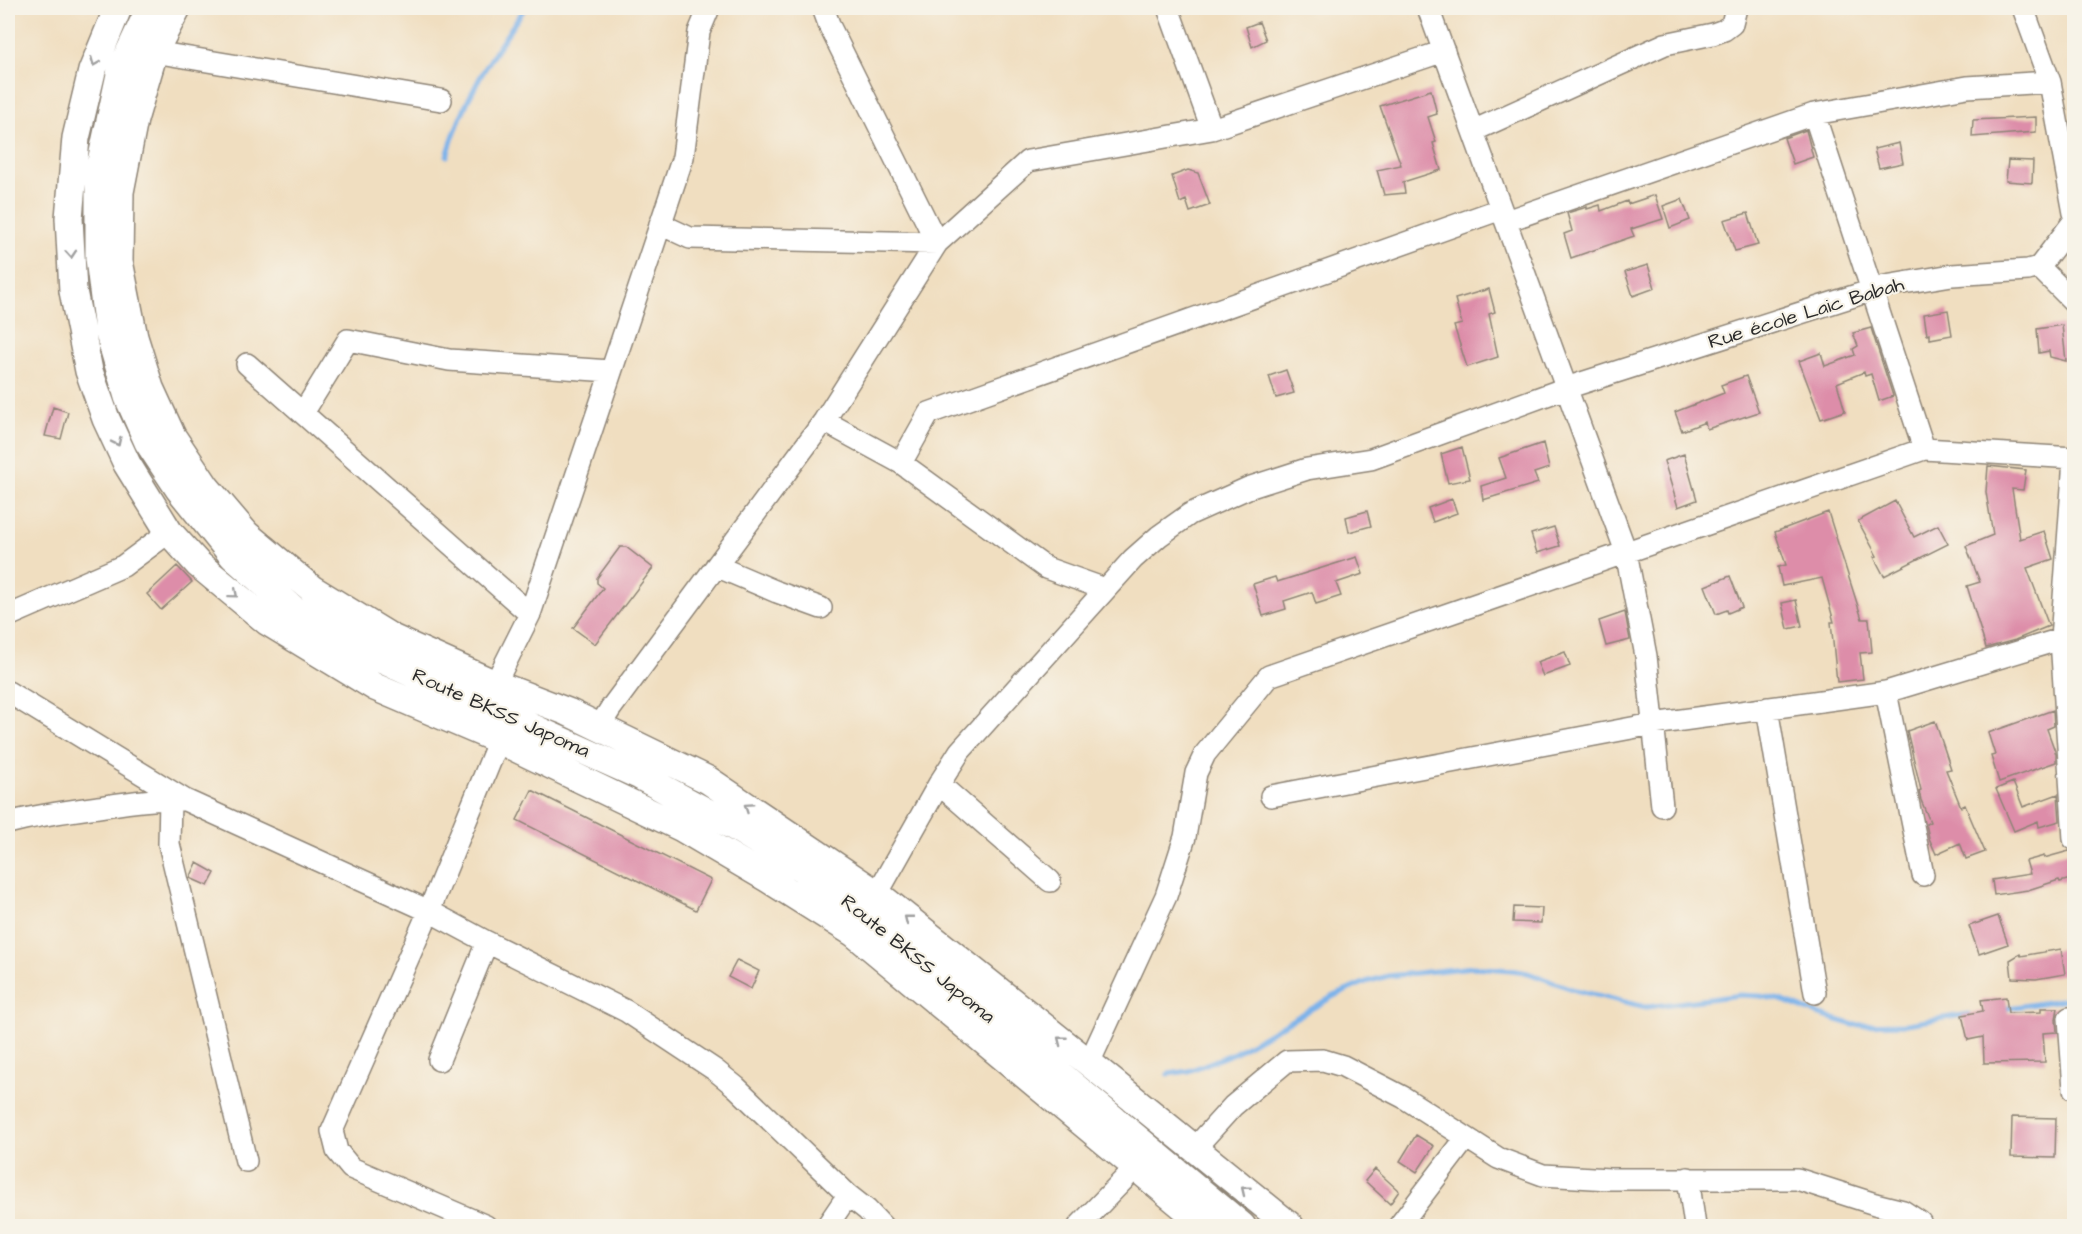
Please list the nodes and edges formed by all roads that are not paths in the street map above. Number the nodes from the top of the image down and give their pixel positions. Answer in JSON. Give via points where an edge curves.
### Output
{"nodes":[{"id":1,"x":118,"y":8,"type":"edge"},
{"id":2,"x":150,"y":8,"type":"edge"},
{"id":3,"x":177,"y":8,"type":"edge"},
{"id":4,"x":709,"y":8,"type":"edge"},
{"id":5,"x":823,"y":8,"type":"edge"},
{"id":6,"x":1168,"y":8,"type":"edge"},
{"id":7,"x":1428,"y":8,"type":"edge"},
{"id":8,"x":1736,"y":8,"type":"edge"},
{"id":9,"x":2023,"y":8,"type":"edge"},
{"id":10,"x":1444,"y":51,"type":"junction"},
{"id":11,"x":154,"y":52,"type":"junction"},
{"id":12,"x":2050,"y":82,"type":"junction"},
{"id":13,"x":441,"y":100,"type":"dead end"},
{"id":14,"x":1814,"y":114,"type":"junction"},
{"id":15,"x":1212,"y":129,"type":"junction"},
{"id":16,"x":1473,"y":131,"type":"junction"},
{"id":17,"x":2074,"y":213,"type":"edge"},
{"id":18,"x":1503,"y":215,"type":"junction"},
{"id":19,"x":2074,"y":221,"type":"edge"},
{"id":20,"x":660,"y":224,"type":"junction"},
{"id":21,"x":937,"y":243,"type":"junction"},
{"id":22,"x":2039,"y":267,"type":"junction"},
{"id":23,"x":1872,"y":290,"type":"junction"},
{"id":24,"x":2074,"y":302,"type":"edge"},
{"id":25,"x":247,"y":364,"type":"dead end"},
{"id":26,"x":610,"y":371,"type":"junction"},
{"id":27,"x":1566,"y":388,"type":"junction"},
{"id":28,"x":303,"y":413,"type":"junction"},
{"id":29,"x":824,"y":421,"type":"junction"},
{"id":30,"x":1924,"y":449,"type":"junction"},
{"id":31,"x":2074,"y":459,"type":"edge"},
{"id":32,"x":901,"y":463,"type":"junction"},
{"id":33,"x":169,"y":532,"type":"junction"},
{"id":34,"x":1626,"y":552,"type":"junction"},
{"id":35,"x":716,"y":566,"type":"junction"},
{"id":36,"x":1105,"y":589,"type":"junction"},
{"id":37,"x":821,"y":608,"type":"dead end"},
{"id":38,"x":530,"y":614,"type":"junction"},
{"id":39,"x":8,"y":616,"type":"edge"},
{"id":40,"x":2061,"y":639,"type":"junction"},
{"id":41,"x":495,"y":684,"type":"junction"},
{"id":42,"x":8,"y":692,"type":"edge"},
{"id":43,"x":1886,"y":692,"type":"junction"},
{"id":44,"x":1767,"y":708,"type":"junction"},
{"id":45,"x":1653,"y":724,"type":"junction"},
{"id":46,"x":599,"y":727,"type":"junction"},
{"id":47,"x":499,"y":740,"type":"junction"},
{"id":48,"x":939,"y":784,"type":"junction"},
{"id":49,"x":1271,"y":796,"type":"dead end"},
{"id":50,"x":177,"y":799,"type":"junction"},
{"id":51,"x":1662,"y":806,"type":"dead end"},
{"id":52,"x":8,"y":823,"type":"edge"},
{"id":53,"x":2074,"y":839,"type":"edge"},
{"id":54,"x":1923,"y":875,"type":"dead end"},
{"id":55,"x":1050,"y":881,"type":"dead end"},
{"id":56,"x":877,"y":894,"type":"junction"},
{"id":57,"x":429,"y":911,"type":"junction"},
{"id":58,"x":487,"y":942,"type":"junction"},
{"id":59,"x":1815,"y":993,"type":"dead end"},
{"id":60,"x":2069,"y":1018,"type":"dead end"},
{"id":61,"x":439,"y":1060,"type":"dead end"},
{"id":62,"x":1089,"y":1063,"type":"junction"},
{"id":63,"x":2074,"y":1089,"type":"edge"},
{"id":64,"x":1467,"y":1138,"type":"junction"},
{"id":65,"x":1194,"y":1149,"type":"junction"},
{"id":66,"x":246,"y":1161,"type":"dead end"},
{"id":67,"x":1136,"y":1167,"type":"junction"},
{"id":68,"x":1688,"y":1178,"type":"junction"},
{"id":69,"x":848,"y":1195,"type":"junction"},
{"id":70,"x":486,"y":1227,"type":"edge"},
{"id":71,"x":826,"y":1227,"type":"edge"},
{"id":72,"x":882,"y":1227,"type":"edge"},
{"id":73,"x":1078,"y":1227,"type":"edge"},
{"id":74,"x":1207,"y":1227,"type":"edge"},
{"id":75,"x":1242,"y":1227,"type":"edge"},
{"id":76,"x":1290,"y":1227,"type":"edge"},
{"id":77,"x":1399,"y":1227,"type":"edge"},
{"id":78,"x":1695,"y":1227,"type":"edge"},
{"id":79,"x":1919,"y":1227,"type":"edge"}],
"edges":[{"from":1,"to":33,"type":"main road","one_way":true,"via":[[92,71],[76,138],[69,218],[74,291],[89,372],[106,419],[127,464]]},
{"from":2,"to":75,"type":"main road","name":"Route BKSS Japoma","via":[[121,70],[99,171],[99,258],[108,330],[128,397],[148,442],[178,489],[233,556],[292,608],[369,654],[640,776],[802,868],[871,917]]},
{"from":3,"to":11,"type":"main road"},
{"from":4,"to":20,"type":"street","via":[[699,32],[683,157]]},
{"from":5,"to":21,"type":"street"},
{"from":6,"to":15,"type":"street"},
{"from":7,"to":10,"type":"street"},
{"from":8,"to":16,"type":"street","via":[[1732,24],[1724,30],[1665,44]]},
{"from":9,"to":12,"type":"street"},
{"from":10,"to":15,"type":"street"},
{"from":10,"to":16,"type":"street"},
{"from":11,"to":13,"type":"street"},
{"from":11,"to":41,"type":"main road","via":[[134,120],[120,192],[119,261],[134,338],[150,388],[172,436],[246,534],[312,589],[392,638]]},
{"from":12,"to":14,"type":"street","via":[[1967,87]]},
{"from":12,"to":17,"type":"street"},
{"from":14,"to":18,"type":"street"},
{"from":14,"to":23,"type":"street"},
{"from":15,"to":21,"type":"street","via":[[1028,160]]},
{"from":16,"to":18,"type":"street"},
{"from":18,"to":27,"type":"street"},
{"from":18,"to":32,"type":"street","via":[[929,413]]},
{"from":19,"to":22,"type":"street"},
{"from":20,"to":21,"type":"street","via":[[690,238]]},
{"from":20,"to":26,"type":"street"},
{"from":21,"to":29,"type":"street"},
{"from":22,"to":23,"type":"street","name":"Rue école Laic Babah","via":[[1952,275]]},
{"from":22,"to":24,"type":"street"},
{"from":23,"to":27,"type":"street","name":"Rue école Laic Babah"},
{"from":23,"to":30,"type":"street"},
{"from":25,"to":28,"type":"street"},
{"from":26,"to":28,"type":"street","via":[[449,360],[348,340]]},
{"from":26,"to":38,"type":"street"},
{"from":27,"to":34,"type":"street"},
{"from":27,"to":36,"type":"street","name":"Rue école Laic Babah","via":[[1371,459],[1307,469],[1209,505],[1159,536]]},
{"from":28,"to":38,"type":"street"},
{"from":29,"to":32,"type":"street"},
{"from":29,"to":35,"type":"street"},
{"from":30,"to":31,"type":"street"},
{"from":30,"to":34,"type":"street"},
{"from":31,"to":40,"type":"street"},
{"from":32,"to":36,"type":"street","via":[[1046,568]]},
{"from":33,"to":39,"type":"street","via":[[123,566]]},
{"from":33,"to":47,"type":"main road","one_way":true,"via":[[198,564],[268,622],[375,687]]},
{"from":34,"to":45,"type":"street","via":[[1646,656]]},
{"from":34,"to":62,"type":"street","via":[[1269,676],[1205,754],[1196,773],[1185,837],[1166,896]]},
{"from":35,"to":37,"type":"street"},
{"from":35,"to":46,"type":"street"},
{"from":36,"to":48,"type":"street","name":"Rue école Laic Babah","via":[[960,751]]},
{"from":38,"to":41,"type":"street"},
{"from":40,"to":43,"type":"street"},
{"from":40,"to":53,"type":"street"},
{"from":41,"to":46,"type":"main road"},
{"from":42,"to":50,"type":"street"},
{"from":43,"to":44,"type":"street"},
{"from":43,"to":54,"type":"street"},
{"from":44,"to":45,"type":"street"},
{"from":44,"to":59,"type":"street"},
{"from":45,"to":49,"type":"street"},
{"from":45,"to":51,"type":"street"},
{"from":56,"to":46,"type":"main road","one_way":true,"via":[[708,780]]},
{"from":47,"to":57,"type":"street"},
{"from":47,"to":67,"type":"main road","via":[[682,828],[854,933]]},
{"from":48,"to":55,"type":"street"},
{"from":48,"to":56,"type":"street","name":"Rue école Laic Babah"},
{"from":50,"to":52,"type":"street","via":[[72,810]]},
{"from":50,"to":57,"type":"street"},
{"from":50,"to":66,"type":"street","via":[[169,844]]},
{"from":62,"to":56,"type":"main road","one_way":true},
{"from":57,"to":58,"type":"street"},
{"from":57,"to":70,"type":"street","via":[[332,1131],[337,1151],[351,1167]]},
{"from":58,"to":61,"type":"street"},
{"from":58,"to":69,"type":"street","via":[[626,1011],[715,1070]]},
{"from":60,"to":63,"type":"street"},
{"from":62,"to":65,"type":"main road"},
{"from":64,"to":65,"type":"street","via":[[1403,1097],[1343,1066],[1306,1059],[1287,1062],[1264,1080],[1233,1106]]},
{"from":64,"to":68,"type":"street","via":[[1498,1158],[1543,1175]]},
{"from":64,"to":77,"type":"street"},
{"from":76,"to":65,"type":"main road","one_way":true},
{"from":67,"to":73,"type":"street"},
{"from":67,"to":74,"type":"main road"},
{"from":68,"to":78,"type":"street"},
{"from":68,"to":79,"type":"street","via":[[1797,1179],[1903,1211],[1920,1222]]},
{"from":69,"to":71,"type":"street"},
{"from":69,"to":72,"type":"street"}]}
